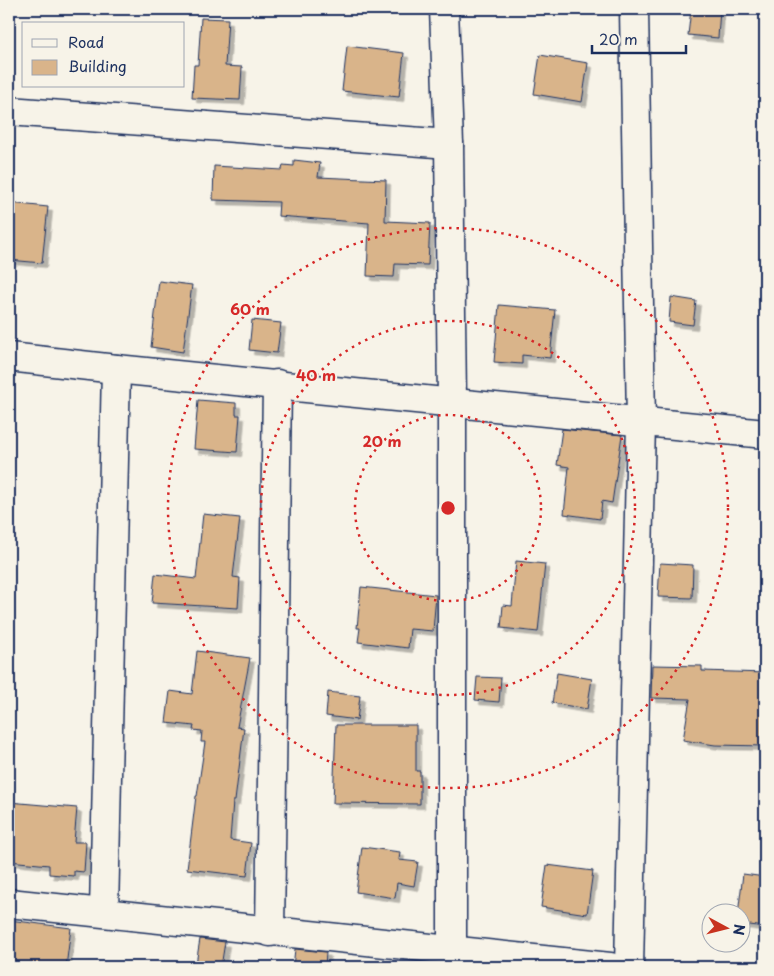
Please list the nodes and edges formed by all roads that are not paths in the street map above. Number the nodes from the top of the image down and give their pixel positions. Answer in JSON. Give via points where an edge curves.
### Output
{"nodes":[{"id":1,"x":444,"y":9,"type":"edge"},
{"id":2,"x":634,"y":9,"type":"edge"},
{"id":3,"x":9,"y":111,"type":"edge"},
{"id":4,"x":449,"y":144,"type":"junction"},
{"id":5,"x":9,"y":356,"type":"edge"},
{"id":6,"x":116,"y":369,"type":"junction"},
{"id":7,"x":277,"y":384,"type":"junction"},
{"id":8,"x":452,"y":401,"type":"junction"},
{"id":9,"x":641,"y":422,"type":"junction"},
{"id":10,"x":765,"y":434,"type":"edge"},
{"id":11,"x":9,"y":904,"type":"edge"},
{"id":12,"x":104,"y":912,"type":"junction"},
{"id":13,"x":270,"y":932,"type":"junction"},
{"id":14,"x":452,"y":959,"type":"edge"},
{"id":15,"x":610,"y":967,"type":"edge"},
{"id":16,"x":629,"y":967,"type":"edge"}],
"edges":[{"from":1,"to":4,"type":"street"},
{"from":2,"to":9,"type":"street"},
{"from":3,"to":4,"type":"street"},
{"from":4,"to":8,"type":"street"},
{"from":5,"to":6,"type":"street"},
{"from":6,"to":7,"type":"street"},
{"from":6,"to":12,"type":"street"},
{"from":7,"to":8,"type":"street"},
{"from":7,"to":13,"type":"street"},
{"from":8,"to":9,"type":"street"},
{"from":8,"to":14,"type":"street"},
{"from":9,"to":10,"type":"street"},
{"from":9,"to":16,"type":"street"},
{"from":11,"to":12,"type":"street"},
{"from":12,"to":13,"type":"street"},
{"from":13,"to":14,"type":"street"},
{"from":14,"to":15,"type":"street"}]}
